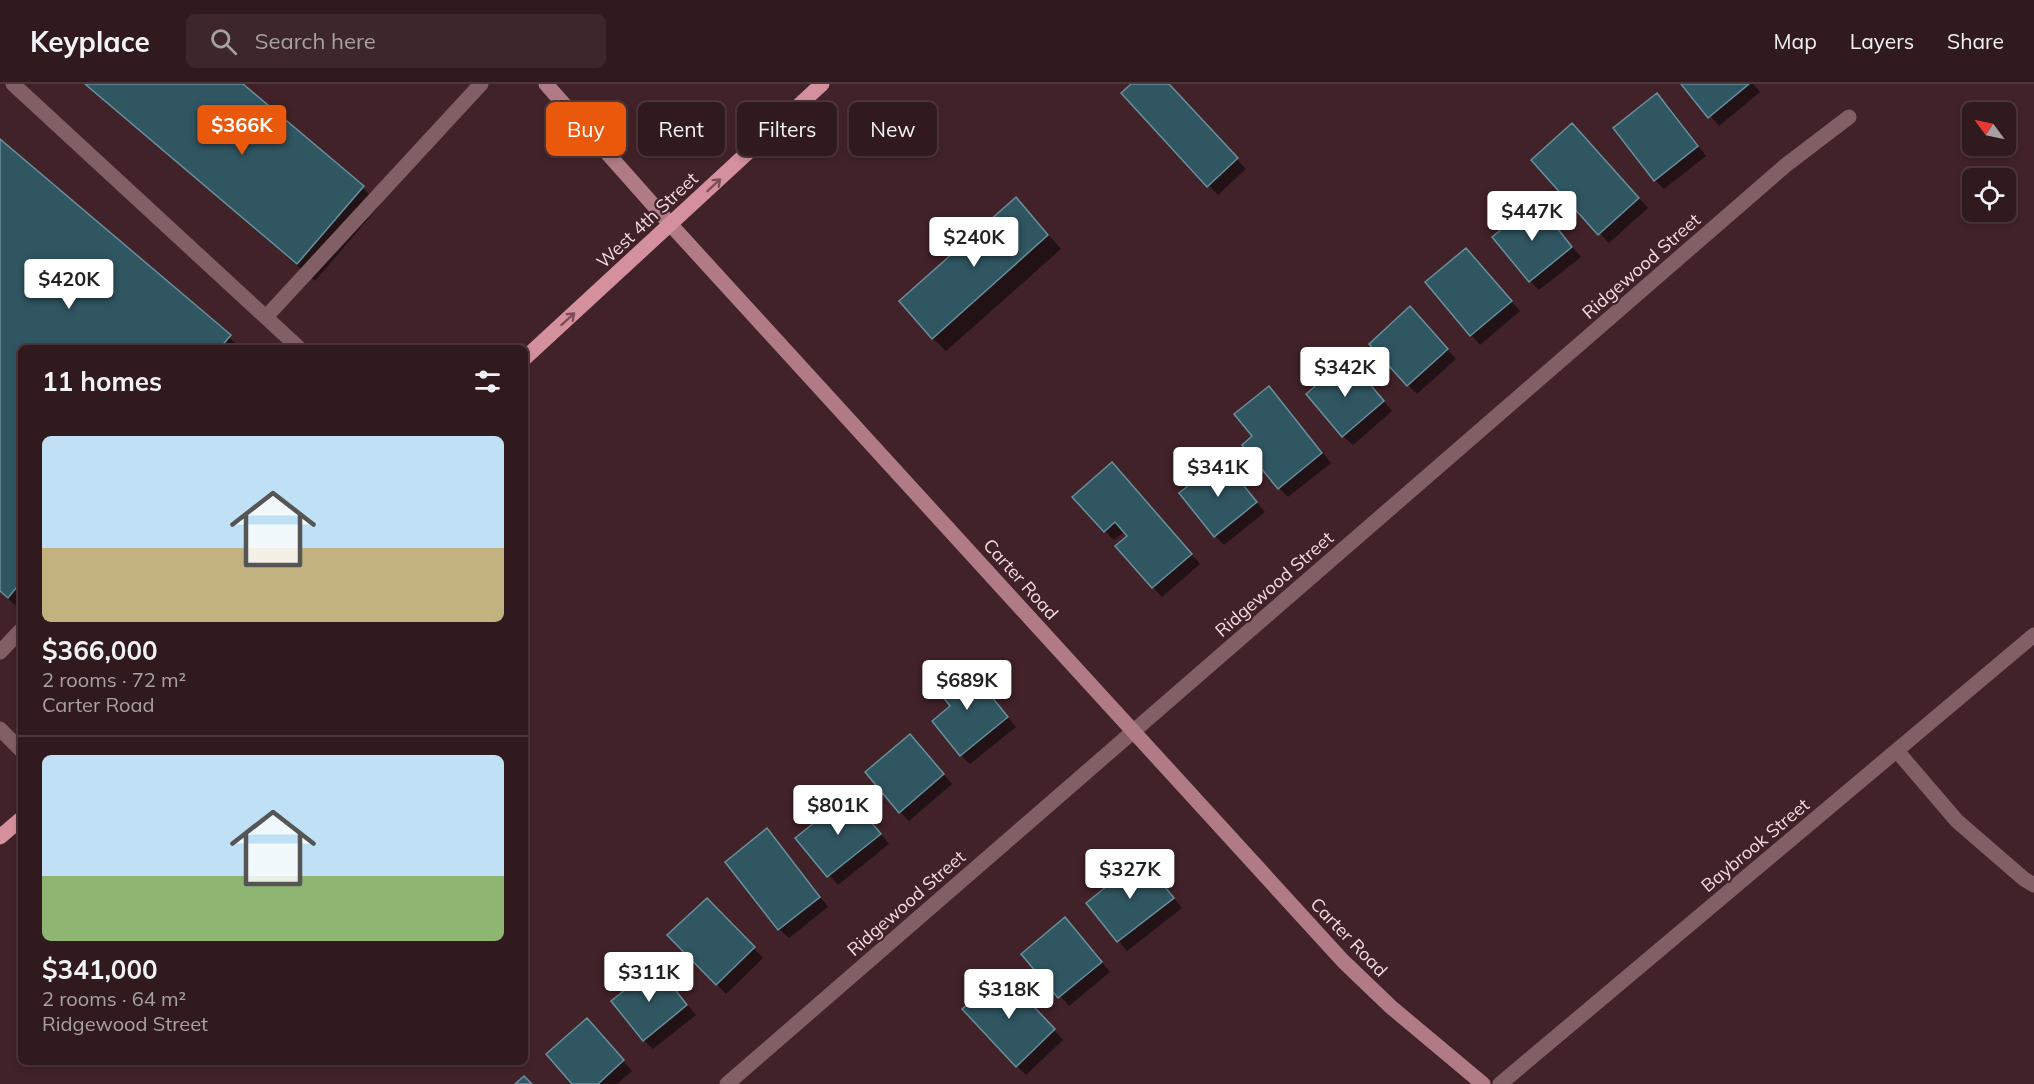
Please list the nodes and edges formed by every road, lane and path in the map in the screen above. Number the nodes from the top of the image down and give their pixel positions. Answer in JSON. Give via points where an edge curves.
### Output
{"nodes":[{"id":1,"x":14,"y":84,"type":"edge"},
{"id":2,"x":481,"y":84,"type":"edge"},
{"id":3,"x":546,"y":84,"type":"edge"},
{"id":4,"x":822,"y":84,"type":"edge"},
{"id":5,"x":1849,"y":117,"type":"dead end"},
{"id":6,"x":671,"y":225,"type":"junction"},
{"id":7,"x":266,"y":317,"type":"junction"},
{"id":8,"x":296,"y":345,"type":"edge"},
{"id":9,"x":528,"y":355,"type":"edge"},
{"id":10,"x":18,"y":633,"type":"edge"},
{"id":11,"x":2034,"y":635,"type":"edge"},
{"id":12,"x":0,"y":652,"type":"edge"},
{"id":13,"x":0,"y":729,"type":"edge"},
{"id":14,"x":1134,"y":732,"type":"junction"},
{"id":15,"x":18,"y":747,"type":"edge"},
{"id":16,"x":1897,"y":751,"type":"junction"},
{"id":17,"x":18,"y":822,"type":"edge"},
{"id":18,"x":0,"y":837,"type":"edge"},
{"id":19,"x":2034,"y":885,"type":"edge"},
{"id":20,"x":727,"y":1084,"type":"edge"},
{"id":21,"x":1484,"y":1084,"type":"edge"},
{"id":22,"x":1500,"y":1084,"type":"edge"}],
"edges":[{"from":1,"to":7,"type":"street"},
{"from":2,"to":7,"type":"street"},
{"from":3,"to":6,"type":"main road","name":"Carter Road"},
{"from":6,"to":4,"type":"main road","name":"West 4th Street","one_way":true},
{"from":5,"to":14,"type":"street","name":"Ridgewood Street","via":[[1786,165]]},
{"from":9,"to":6,"type":"main road","name":"West 4th Street","one_way":true},
{"from":6,"to":14,"type":"main road","name":"Carter Road"},
{"from":7,"to":8,"type":"street"},
{"from":10,"to":12,"type":"street"},
{"from":11,"to":16,"type":"street","name":"Baybrook Street"},
{"from":13,"to":15,"type":"street"},
{"from":14,"to":20,"type":"street","name":"Ridgewood Street"},
{"from":14,"to":21,"type":"main road","name":"Carter Road","via":[[1343,961],[1391,1007]]},
{"from":16,"to":19,"type":"street","via":[[1957,822]]},
{"from":16,"to":22,"type":"street","name":"Baybrook Street"},
{"from":17,"to":18,"type":"main road"}]}
